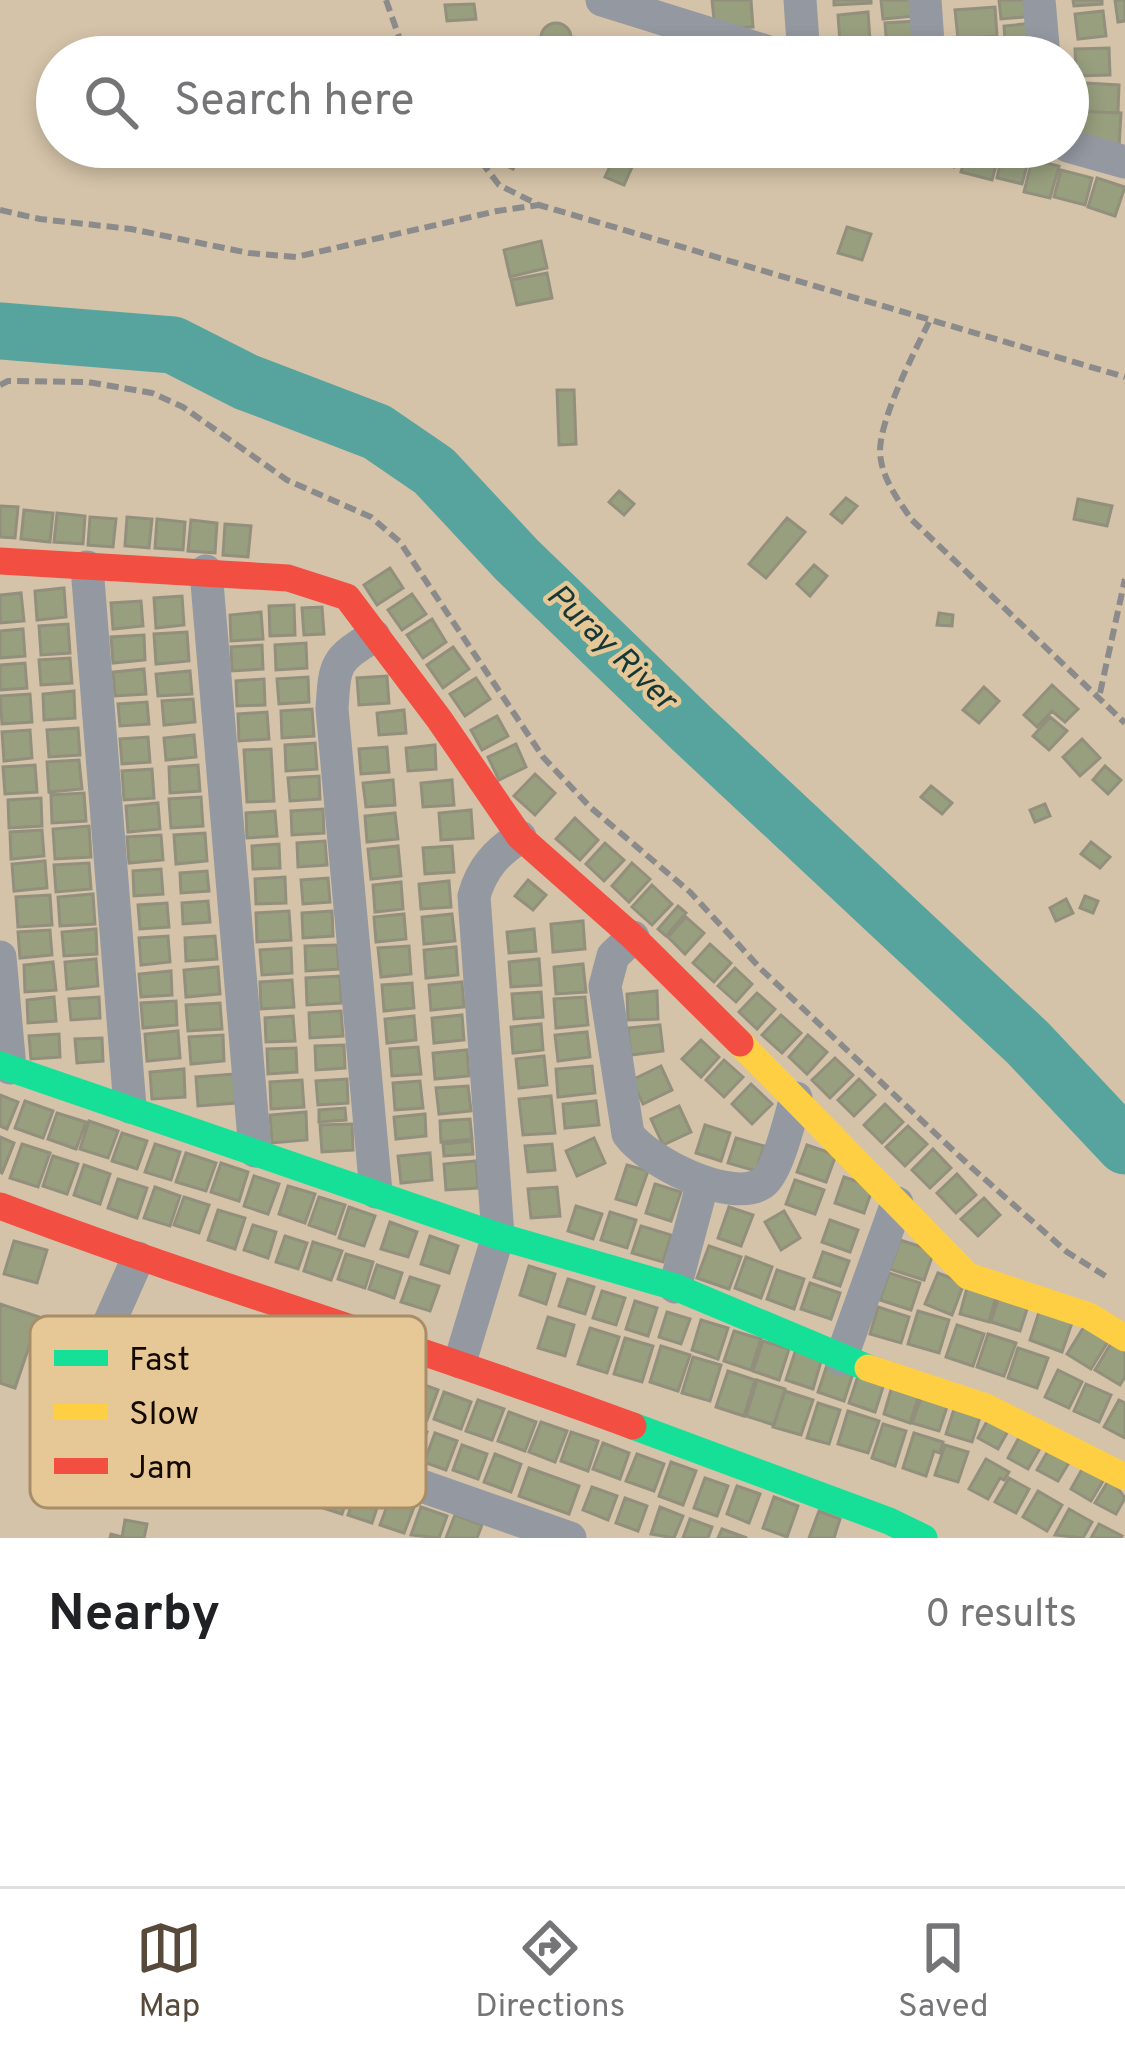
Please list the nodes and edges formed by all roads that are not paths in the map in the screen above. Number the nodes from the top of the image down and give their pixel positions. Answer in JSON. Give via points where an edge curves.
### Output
{"nodes":[{"id":1,"x":602,"y":0,"type":"edge"},
{"id":2,"x":800,"y":0,"type":"edge"},
{"id":3,"x":925,"y":0,"type":"edge"},
{"id":4,"x":1039,"y":0,"type":"edge"},
{"id":5,"x":686,"y":14,"type":"edge"},
{"id":6,"x":737,"y":36,"type":"edge"},
{"id":7,"x":803,"y":36,"type":"edge"},
{"id":8,"x":928,"y":36,"type":"edge"},
{"id":9,"x":1042,"y":36,"type":"edge"},
{"id":10,"x":1089,"y":152,"type":"edge"},
{"id":11,"x":1125,"y":162,"type":"edge"},
{"id":12,"x":0,"y":560,"type":"edge"},
{"id":13,"x":87,"y":566,"type":"junction"},
{"id":14,"x":206,"y":571,"type":"junction"},
{"id":15,"x":374,"y":636,"type":"junction"},
{"id":16,"x":520,"y":837,"type":"junction"},
{"id":17,"x":632,"y":937,"type":"junction"},
{"id":18,"x":0,"y":957,"type":"edge"},
{"id":19,"x":5,"y":1067,"type":"edge"},
{"id":20,"x":796,"y":1098,"type":"junction"},
{"id":21,"x":130,"y":1107,"type":"junction"},
{"id":22,"x":255,"y":1150,"type":"junction"},
{"id":23,"x":704,"y":1182,"type":"junction"},
{"id":24,"x":376,"y":1192,"type":"junction"},
{"id":25,"x":897,"y":1203,"type":"junction"},
{"id":26,"x":0,"y":1206,"type":"edge"},
{"id":27,"x":498,"y":1236,"type":"junction"},
{"id":28,"x":138,"y":1258,"type":"junction"},
{"id":29,"x":675,"y":1287,"type":"junction"},
{"id":30,"x":112,"y":1316,"type":"edge"},
{"id":31,"x":318,"y":1316,"type":"edge"},
{"id":32,"x":1125,"y":1337,"type":"edge"},
{"id":33,"x":426,"y":1351,"type":"edge"},
{"id":34,"x":841,"y":1359,"type":"junction"},
{"id":35,"x":460,"y":1362,"type":"junction"},
{"id":36,"x":1125,"y":1477,"type":"edge"},
{"id":37,"x":426,"y":1488,"type":"edge"},
{"id":38,"x":886,"y":1530,"type":"edge"},
{"id":39,"x":569,"y":1538,"type":"edge"},
{"id":40,"x":924,"y":1538,"type":"edge"}],
"edges":[{"from":1,"to":5,"type":"street"},
{"from":2,"to":7,"type":"street"},
{"from":3,"to":8,"type":"street"},
{"from":4,"to":9,"type":"street"},
{"from":5,"to":6,"type":"street"},
{"from":10,"to":11,"type":"street"},
{"from":12,"to":13,"type":"street"},
{"from":13,"to":14,"type":"street"},
{"from":13,"to":21,"type":"street"},
{"from":14,"to":15,"type":"street","via":[[288,578],[347,597]]},
{"from":14,"to":22,"type":"street"},
{"from":15,"to":16,"type":"street"},
{"from":15,"to":24,"type":"street","via":[[335,668],[332,709]]},
{"from":16,"to":17,"type":"street"},
{"from":16,"to":27,"type":"street","via":[[480,874],[474,896]]},
{"from":17,"to":20,"type":"street"},
{"from":17,"to":23,"type":"street","via":[[613,956],[605,986],[628,1134],[668,1169]]},
{"from":18,"to":19,"type":"street"},
{"from":19,"to":21,"type":"street"},
{"from":20,"to":23,"type":"street","via":[[760,1185]]},
{"from":20,"to":25,"type":"street"},
{"from":21,"to":22,"type":"street"},
{"from":22,"to":24,"type":"street"},
{"from":23,"to":29,"type":"street"},
{"from":24,"to":27,"type":"street"},
{"from":25,"to":32,"type":"street","via":[[968,1276],[1089,1316]]},
{"from":25,"to":34,"type":"street"},
{"from":26,"to":28,"type":"street"},
{"from":27,"to":29,"type":"street"},
{"from":27,"to":35,"type":"street"},
{"from":28,"to":30,"type":"street"},
{"from":28,"to":31,"type":"street"},
{"from":29,"to":34,"type":"street"},
{"from":33,"to":35,"type":"street"},
{"from":34,"to":36,"type":"street","via":[[986,1407]]},
{"from":35,"to":38,"type":"street"},
{"from":37,"to":39,"type":"street"},
{"from":38,"to":40,"type":"street"}]}
